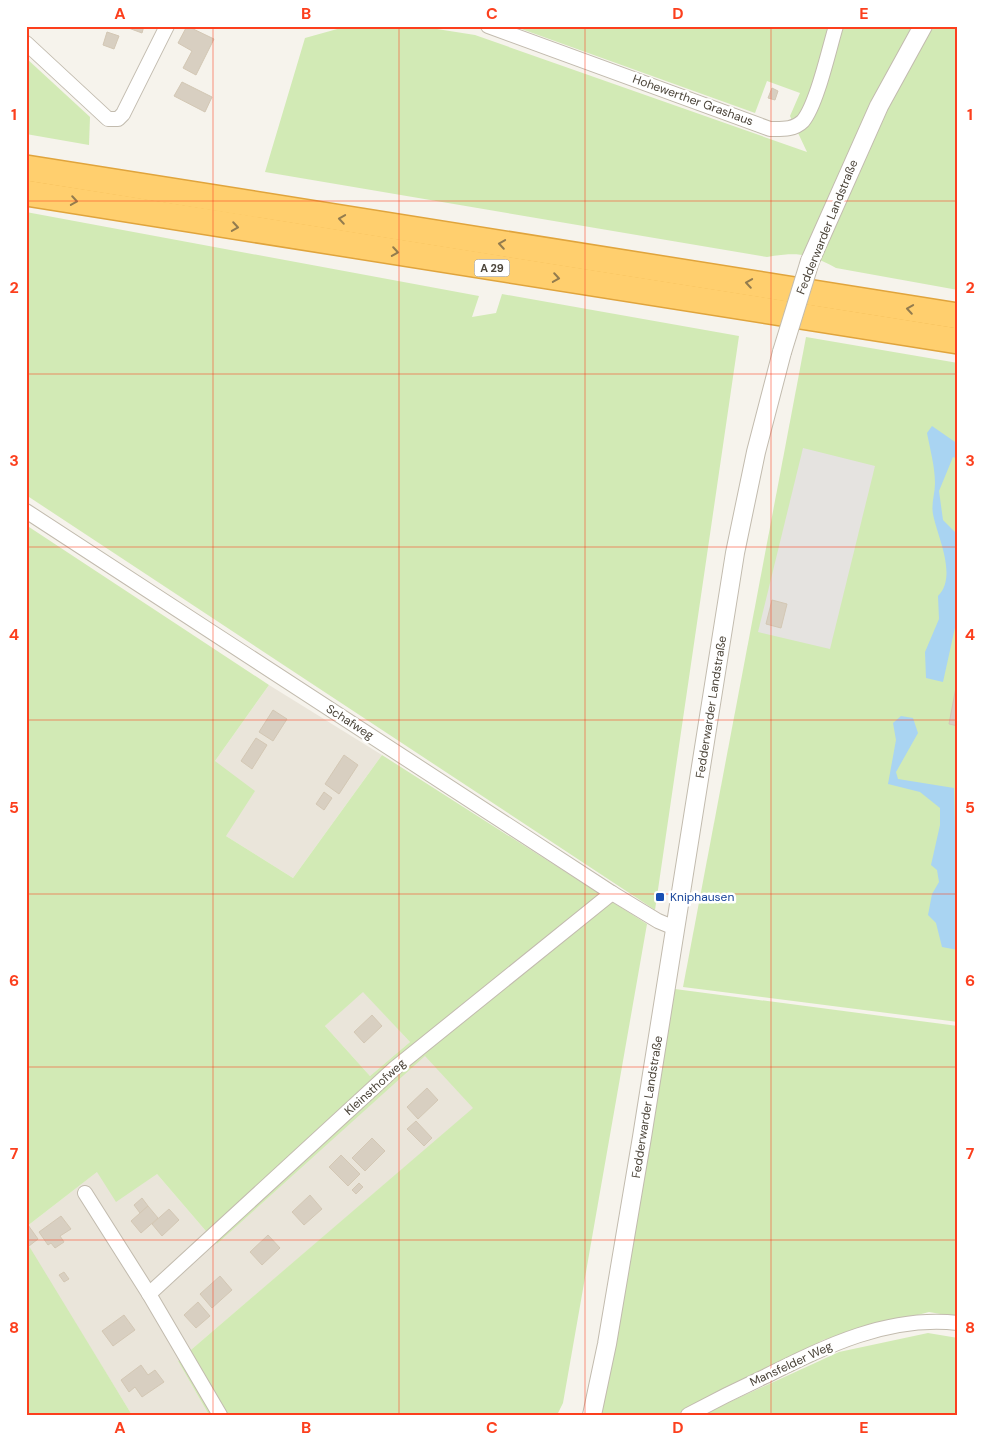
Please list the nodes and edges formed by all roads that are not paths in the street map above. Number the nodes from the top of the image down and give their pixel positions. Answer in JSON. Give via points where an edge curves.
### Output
{"nodes":[{"id":1,"x":167,"y":26,"type":"edge"},
{"id":2,"x":488,"y":26,"type":"edge"},
{"id":3,"x":836,"y":26,"type":"edge"},
{"id":4,"x":923,"y":26,"type":"edge"},
{"id":5,"x":26,"y":43,"type":"edge"},
{"id":6,"x":26,"y":168,"type":"edge"},
{"id":7,"x":26,"y":193,"type":"edge"},
{"id":8,"x":958,"y":316,"type":"edge"},
{"id":9,"x":958,"y":341,"type":"edge"},
{"id":10,"x":26,"y":511,"type":"edge"},
{"id":11,"x":612,"y":893,"type":"junction"},
{"id":12,"x":675,"y":928,"type":"junction"},
{"id":13,"x":85,"y":1193,"type":"dead end"},
{"id":14,"x":149,"y":1294,"type":"junction"},
{"id":15,"x":958,"y":1324,"type":"edge"},
{"id":16,"x":220,"y":1415,"type":"edge"},
{"id":17,"x":592,"y":1415,"type":"edge"},
{"id":18,"x":688,"y":1415,"type":"edge"}],
"edges":[{"from":1,"to":5,"type":"street","via":[[124,114],[118,119],[108,119]]},
{"from":2,"to":3,"type":"street","name":"Hohewerther Grashaus","via":[[770,129],[788,130],[802,122],[810,109]]},
{"from":4,"to":12,"type":"street","name":"Fedderwarder Landstraße","bridge":true,"via":[[879,106],[810,261],[782,352],[756,452],[735,553]]},
{"from":8,"to":6,"type":"highway","number":"A 29","one_way":true},
{"from":7,"to":9,"type":"highway","number":"A 29","one_way":true},
{"from":10,"to":11,"type":"street","name":"Schafweg"},
{"from":11,"to":12,"type":"street","name":"Schafweg"},
{"from":11,"to":14,"type":"street","name":"Kleinsthofweg","via":[[395,1068]]},
{"from":12,"to":17,"type":"street","name":"Fedderwarder Landstraße","via":[[623,1250]]},
{"from":13,"to":14,"type":"street"},
{"from":14,"to":16,"type":"street"},
{"from":15,"to":18,"type":"street","name":"Mansfelder Weg","via":[[936,1321],[891,1326],[826,1346]]}]}
